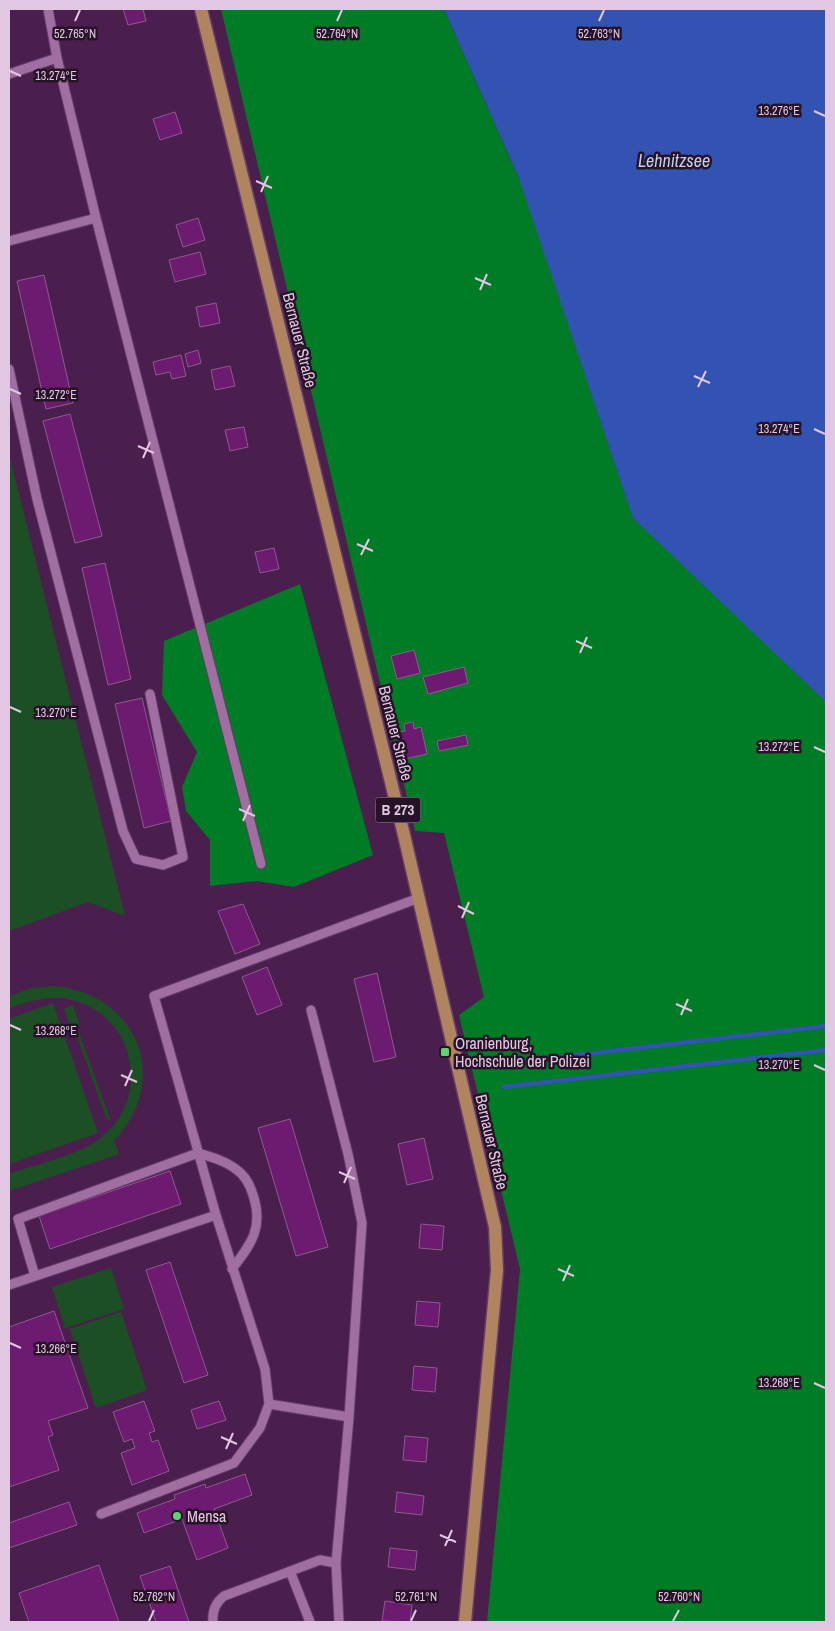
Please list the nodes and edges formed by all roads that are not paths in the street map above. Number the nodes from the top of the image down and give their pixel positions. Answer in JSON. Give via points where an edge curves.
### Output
{"nodes":[{"id":1,"x":48,"y":9,"type":"edge"},
{"id":2,"x":201,"y":9,"type":"edge"},
{"id":3,"x":57,"y":58,"type":"junction"},
{"id":4,"x":9,"y":74,"type":"edge"},
{"id":5,"x":96,"y":218,"type":"junction"},
{"id":6,"x":9,"y":241,"type":"edge"},
{"id":7,"x":9,"y":369,"type":"edge"},
{"id":8,"x":150,"y":694,"type":"dead end"},
{"id":9,"x":261,"y":864,"type":"dead end"},
{"id":10,"x":419,"y":898,"type":"junction"},
{"id":11,"x":311,"y":1010,"type":"dead end"},
{"id":12,"x":198,"y":1152,"type":"junction"},
{"id":13,"x":216,"y":1214,"type":"junction"},
{"id":14,"x":232,"y":1269,"type":"junction"},
{"id":15,"x":34,"y":1276,"type":"junction"},
{"id":16,"x":9,"y":1285,"type":"edge"},
{"id":17,"x":269,"y":1404,"type":"junction"},
{"id":18,"x":349,"y":1417,"type":"junction"},
{"id":19,"x":101,"y":1514,"type":"dead end"},
{"id":20,"x":336,"y":1563,"type":"junction"},
{"id":21,"x":290,"y":1571,"type":"junction"},
{"id":22,"x":213,"y":1622,"type":"edge"},
{"id":23,"x":310,"y":1622,"type":"edge"},
{"id":24,"x":339,"y":1622,"type":"edge"},
{"id":25,"x":465,"y":1622,"type":"edge"}],
"edges":[{"from":1,"to":3,"type":"lane"},
{"from":2,"to":10,"type":"main road","name":"Bernauer Straße","number":"B 273"},
{"from":3,"to":4,"type":"lane"},
{"from":3,"to":5,"type":"lane"},
{"from":5,"to":6,"type":"lane"},
{"from":5,"to":9,"type":"lane"},
{"from":7,"to":8,"type":"lane","via":[[37,499],[124,831],[136,859],[163,864],[183,857]]},
{"from":10,"to":12,"type":"lane","via":[[154,996]]},
{"from":10,"to":25,"type":"main road","name":"Bernauer Straße","number":"B 273","via":[[495,1227],[497,1270]]},
{"from":11,"to":18,"type":"lane","via":[[362,1223]]},
{"from":12,"to":13,"type":"lane"},
{"from":12,"to":14,"type":"lane","via":[[237,1169],[249,1182],[258,1208],[257,1227]]},
{"from":12,"to":15,"type":"lane","via":[[18,1219]]},
{"from":13,"to":14,"type":"lane"},
{"from":13,"to":15,"type":"lane"},
{"from":14,"to":17,"type":"lane","via":[[265,1369]]},
{"from":15,"to":16,"type":"lane"},
{"from":17,"to":18,"type":"lane"},
{"from":17,"to":19,"type":"lane","via":[[260,1428],[234,1463]]},
{"from":18,"to":20,"type":"lane"},
{"from":20,"to":21,"type":"lane","via":[[320,1560]]},
{"from":20,"to":24,"type":"lane"},
{"from":21,"to":22,"type":"lane","via":[[224,1596],[215,1607]]},
{"from":21,"to":23,"type":"lane"}]}
